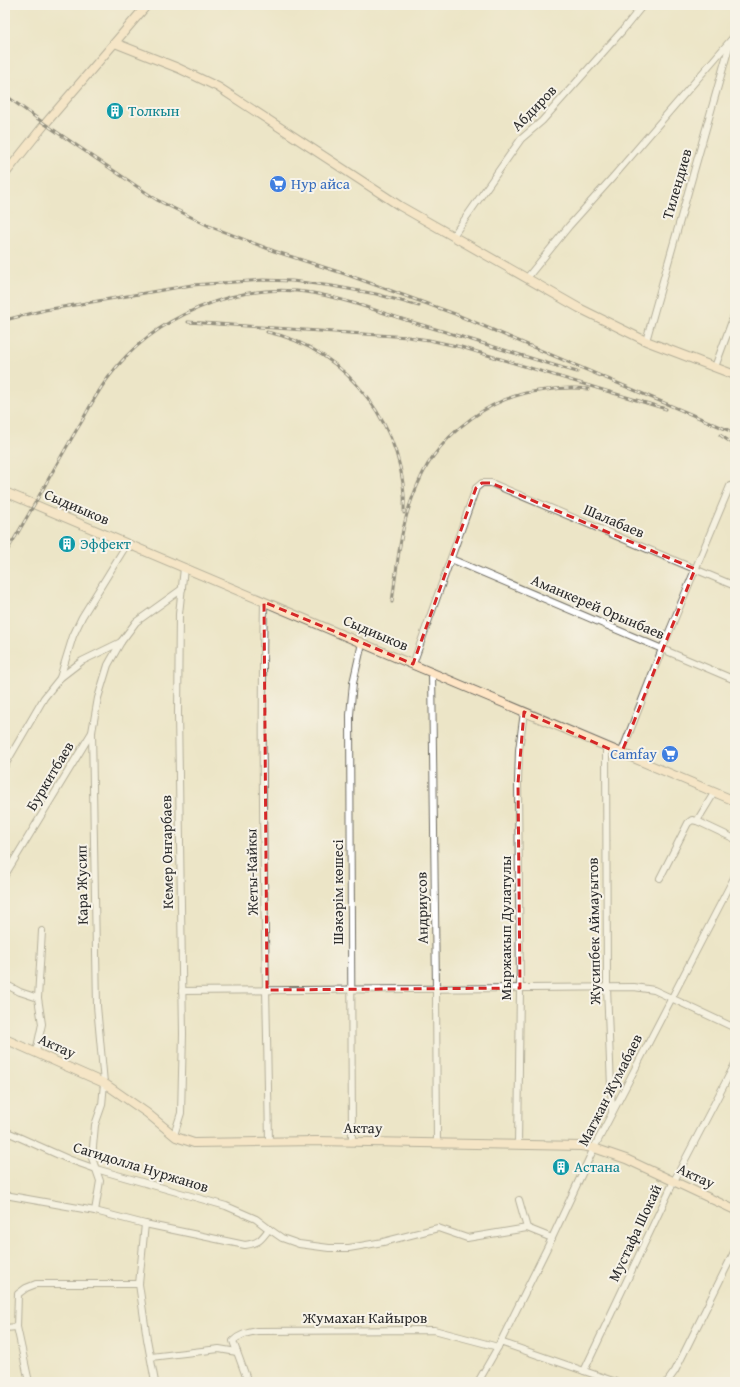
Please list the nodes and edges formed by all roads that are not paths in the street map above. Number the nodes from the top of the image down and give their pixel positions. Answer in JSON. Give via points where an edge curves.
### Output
{"nodes":[{"id":1,"x":147,"y":5,"type":"edge"},
{"id":2,"x":643,"y":5,"type":"edge"},
{"id":3,"x":733,"y":37,"type":"edge"},
{"id":4,"x":115,"y":43,"type":"junction"},
{"id":5,"x":5,"y":174,"type":"edge"},
{"id":6,"x":453,"y":236,"type":"junction"},
{"id":7,"x":527,"y":278,"type":"junction"},
{"id":8,"x":735,"y":313,"type":"edge"},
{"id":9,"x":646,"y":341,"type":"junction"},
{"id":10,"x":715,"y":367,"type":"junction"},
{"id":11,"x":735,"y":375,"type":"edge"},
{"id":12,"x":730,"y":486,"type":"dead end"},
{"id":13,"x":5,"y":492,"type":"edge"},
{"id":14,"x":127,"y":544,"type":"junction"},
{"id":15,"x":451,"y":559,"type":"junction"},
{"id":16,"x":184,"y":568,"type":"junction"},
{"id":17,"x":695,"y":569,"type":"junction"},
{"id":18,"x":735,"y":586,"type":"edge"},
{"id":19,"x":182,"y":589,"type":"junction"},
{"id":20,"x":264,"y":602,"type":"junction"},
{"id":21,"x":121,"y":642,"type":"junction"},
{"id":22,"x":362,"y":643,"type":"junction"},
{"id":23,"x":662,"y":649,"type":"junction"},
{"id":24,"x":413,"y":664,"type":"junction"},
{"id":25,"x":432,"y":672,"type":"junction"},
{"id":26,"x":60,"y":678,"type":"junction"},
{"id":27,"x":735,"y":680,"type":"edge"},
{"id":28,"x":524,"y":712,"type":"junction"},
{"id":29,"x":92,"y":732,"type":"junction"},
{"id":30,"x":606,"y":747,"type":"junction"},
{"id":31,"x":621,"y":754,"type":"junction"},
{"id":32,"x":5,"y":765,"type":"edge"},
{"id":33,"x":714,"y":793,"type":"junction"},
{"id":34,"x":735,"y":801,"type":"edge"},
{"id":35,"x":697,"y":821,"type":"junction"},
{"id":36,"x":735,"y":839,"type":"edge"},
{"id":37,"x":5,"y":875,"type":"edge"},
{"id":38,"x":735,"y":876,"type":"edge"},
{"id":39,"x":660,"y":878,"type":"dead end"},
{"id":40,"x":42,"y":931,"type":"dead end"},
{"id":41,"x":5,"y":984,"type":"edge"},
{"id":42,"x":607,"y":987,"type":"junction"},
{"id":43,"x":436,"y":988,"type":"junction"},
{"id":44,"x":520,"y":988,"type":"junction"},
{"id":45,"x":352,"y":989,"type":"junction"},
{"id":46,"x":267,"y":990,"type":"junction"},
{"id":47,"x":182,"y":991,"type":"junction"},
{"id":48,"x":38,"y":998,"type":"junction"},
{"id":49,"x":672,"y":998,"type":"junction"},
{"id":50,"x":735,"y":1028,"type":"edge"},
{"id":51,"x":5,"y":1039,"type":"edge"},
{"id":52,"x":36,"y":1052,"type":"junction"},
{"id":53,"x":735,"y":1064,"type":"edge"},
{"id":54,"x":104,"y":1083,"type":"junction"},
{"id":55,"x":612,"y":1114,"type":"junction"},
{"id":56,"x":5,"y":1130,"type":"edge"},
{"id":57,"x":174,"y":1135,"type":"junction"},
{"id":58,"x":269,"y":1142,"type":"junction"},
{"id":59,"x":352,"y":1142,"type":"junction"},
{"id":60,"x":436,"y":1143,"type":"junction"},
{"id":61,"x":518,"y":1144,"type":"junction"},
{"id":62,"x":594,"y":1148,"type":"junction"},
{"id":63,"x":96,"y":1169,"type":"junction"},
{"id":64,"x":674,"y":1181,"type":"junction"},
{"id":65,"x":5,"y":1195,"type":"edge"},
{"id":66,"x":519,"y":1200,"type":"dead end"},
{"id":67,"x":735,"y":1210,"type":"edge"},
{"id":68,"x":96,"y":1211,"type":"junction"},
{"id":69,"x":145,"y":1224,"type":"junction"},
{"id":70,"x":527,"y":1228,"type":"junction"},
{"id":71,"x":268,"y":1229,"type":"junction"},
{"id":72,"x":552,"y":1238,"type":"junction"},
{"id":73,"x":735,"y":1250,"type":"edge"},
{"id":74,"x":139,"y":1284,"type":"junction"},
{"id":75,"x":17,"y":1327,"type":"junction"},
{"id":76,"x":5,"y":1328,"type":"edge"},
{"id":77,"x":499,"y":1344,"type":"junction"},
{"id":78,"x":237,"y":1352,"type":"junction"},
{"id":79,"x":151,"y":1357,"type":"junction"},
{"id":80,"x":584,"y":1371,"type":"junction"},
{"id":81,"x":30,"y":1382,"type":"edge"},
{"id":82,"x":156,"y":1382,"type":"edge"},
{"id":83,"x":248,"y":1382,"type":"edge"},
{"id":84,"x":478,"y":1382,"type":"edge"},
{"id":85,"x":616,"y":1382,"type":"edge"},
{"id":86,"x":667,"y":1382,"type":"edge"}],
"edges":[{"from":1,"to":4,"type":"street"},
{"from":2,"to":6,"type":"street","name":"Абдиров","via":[[542,121],[521,138]]},
{"from":3,"to":7,"type":"street"},
{"from":3,"to":9,"type":"street","name":"Тилендиев"},
{"from":4,"to":5,"type":"street"},
{"from":4,"to":6,"type":"street","via":[[218,87],[400,206]]},
{"from":6,"to":7,"type":"street"},
{"from":7,"to":9,"type":"street","via":[[579,308]]},
{"from":8,"to":10,"type":"street"},
{"from":9,"to":10,"type":"street"},
{"from":10,"to":11,"type":"street"},
{"from":12,"to":17,"type":"street"},
{"from":13,"to":14,"type":"street","name":"Сыдиыков"},
{"from":14,"to":16,"type":"street","name":"Сыдиыков"},
{"from":14,"to":26,"type":"street","via":[[82,617],[73,636]]},
{"from":15,"to":17,"type":"street","name":"Шалабаев","via":[[476,488],[482,483],[491,483]]},
{"from":15,"to":23,"type":"street","name":"Аманкерей Орынбаев"},
{"from":15,"to":24,"type":"street"},
{"from":16,"to":19,"type":"street","name":"Кемер Онгарбаев"},
{"from":16,"to":20,"type":"street","name":"Сыдиыков"},
{"from":17,"to":18,"type":"street","name":"Шалабаев"},
{"from":17,"to":23,"type":"street"},
{"from":19,"to":21,"type":"street","name":"Кара Жусип","via":[[136,622]]},
{"from":19,"to":47,"type":"street","name":"Кемер Онгарбаев","via":[[179,614],[178,713]]},
{"from":20,"to":22,"type":"street","name":"Сыдиыков"},
{"from":20,"to":46,"type":"street","name":"Жеты-Кайкы"},
{"from":21,"to":26,"type":"street","via":[[82,661]]},
{"from":21,"to":29,"type":"street","name":"Кара Жусип","via":[[108,665],[98,698]]},
{"from":22,"to":24,"type":"street","name":"Сыдиыков"},
{"from":22,"to":45,"type":"street","name":"Шәкәрім көшесі","via":[[353,683],[350,715]]},
{"from":23,"to":27,"type":"street","name":"Аманкерей Орынбаев"},
{"from":23,"to":31,"type":"street"},
{"from":24,"to":25,"type":"street","name":"Сыдиыков"},
{"from":25,"to":28,"type":"street","name":"Сыдиыков"},
{"from":25,"to":43,"type":"street","name":"Андриусов"},
{"from":26,"to":32,"type":"street","via":[[44,698]]},
{"from":28,"to":30,"type":"street","name":"Сыдиыков"},
{"from":28,"to":44,"type":"street","name":"Мыржакып Дулатулы","via":[[518,783]]},
{"from":29,"to":37,"type":"street","name":"Буркитбаев"},
{"from":29,"to":54,"type":"street","name":"Кара Жусип","via":[[97,1006]]},
{"from":30,"to":31,"type":"street","name":"Сыдиыков"},
{"from":30,"to":42,"type":"street","name":"Жусипбек Аймауытов"},
{"from":31,"to":33,"type":"street","name":"Сыдиыков"},
{"from":33,"to":34,"type":"street","name":"Сыдиыков"},
{"from":33,"to":35,"type":"street"},
{"from":35,"to":36,"type":"street"},
{"from":35,"to":39,"type":"street","via":[[692,820],[688,823]]},
{"from":38,"to":49,"type":"street","name":"Магжан Жумабаев"},
{"from":40,"to":48,"type":"street"},
{"from":41,"to":48,"type":"street"},
{"from":42,"to":44,"type":"street"},
{"from":42,"to":49,"type":"street","via":[[634,986],[654,990]]},
{"from":42,"to":55,"type":"street","name":"Жусипбек Аймауытов"},
{"from":43,"to":44,"type":"street"},
{"from":43,"to":45,"type":"street"},
{"from":43,"to":60,"type":"street","name":"Андриусов"},
{"from":44,"to":61,"type":"street","name":"Мыржакып Дулатулы"},
{"from":45,"to":46,"type":"street"},
{"from":45,"to":59,"type":"street","name":"Шәкәрім көшесі"},
{"from":46,"to":47,"type":"street"},
{"from":46,"to":58,"type":"street","name":"Жеты-Кайкы"},
{"from":47,"to":57,"type":"street","name":"Кемер Онгарбаев","via":[[181,1113]]},
{"from":48,"to":52,"type":"street","via":[[42,1024]]},
{"from":49,"to":50,"type":"street"},
{"from":49,"to":55,"type":"street","name":"Магжан Жумабаев"},
{"from":51,"to":52,"type":"street","name":"Актау"},
{"from":52,"to":54,"type":"street","name":"Актау"},
{"from":53,"to":64,"type":"street","name":"Мустафа Шокай"},
{"from":54,"to":57,"type":"street","name":"Актау"},
{"from":54,"to":63,"type":"street","name":"Кара Жусип","via":[[92,1158]]},
{"from":55,"to":62,"type":"street","name":"Магжан Жумабаев"},
{"from":56,"to":63,"type":"street","name":"Сагидолла Нуржанов"},
{"from":57,"to":58,"type":"street","name":"Актау","via":[[176,1138],[194,1143]]},
{"from":58,"to":59,"type":"street","name":"Актау"},
{"from":59,"to":60,"type":"street","name":"Актау"},
{"from":60,"to":61,"type":"street","name":"Актау"},
{"from":61,"to":62,"type":"street","name":"Актау"},
{"from":62,"to":64,"type":"street","name":"Актау","via":[[626,1159]]},
{"from":62,"to":72,"type":"street","name":"Магжан Жумабаев"},
{"from":63,"to":68,"type":"street","name":"Кара Жусип","via":[[100,1181]]},
{"from":63,"to":71,"type":"street","name":"Сагидолла Нуржанов","via":[[226,1206],[256,1219]]},
{"from":64,"to":67,"type":"street","name":"Актау"},
{"from":64,"to":80,"type":"street","name":"Мустафа Шокай"},
{"from":65,"to":68,"type":"street"},
{"from":66,"to":70,"type":"street"},
{"from":68,"to":69,"type":"street"},
{"from":69,"to":71,"type":"street","via":[[245,1245],[255,1244]]},
{"from":69,"to":74,"type":"street"},
{"from":70,"to":71,"type":"street","name":"Сагидолла Нуржанов","via":[[467,1238],[438,1228],[348,1248],[299,1244],[282,1238]]},
{"from":70,"to":72,"type":"street"},
{"from":72,"to":77,"type":"street","name":"Магжан Жумабаев"},
{"from":73,"to":86,"type":"street"},
{"from":74,"to":75,"type":"street","via":[[36,1284],[18,1294]]},
{"from":74,"to":79,"type":"street"},
{"from":75,"to":76,"type":"street"},
{"from":75,"to":81,"type":"street"},
{"from":77,"to":78,"type":"street","name":"Жумахан Кайыров","via":[[434,1330],[257,1331],[243,1334],[233,1341]]},
{"from":77,"to":80,"type":"street","name":"Жумахан Кайыров"},
{"from":77,"to":84,"type":"street","name":"Магжан Жумабаев"},
{"from":78,"to":79,"type":"street","via":[[219,1349]]},
{"from":78,"to":83,"type":"street"},
{"from":79,"to":82,"type":"street"},
{"from":80,"to":85,"type":"street","name":"Жумахан Кайыров"}]}
